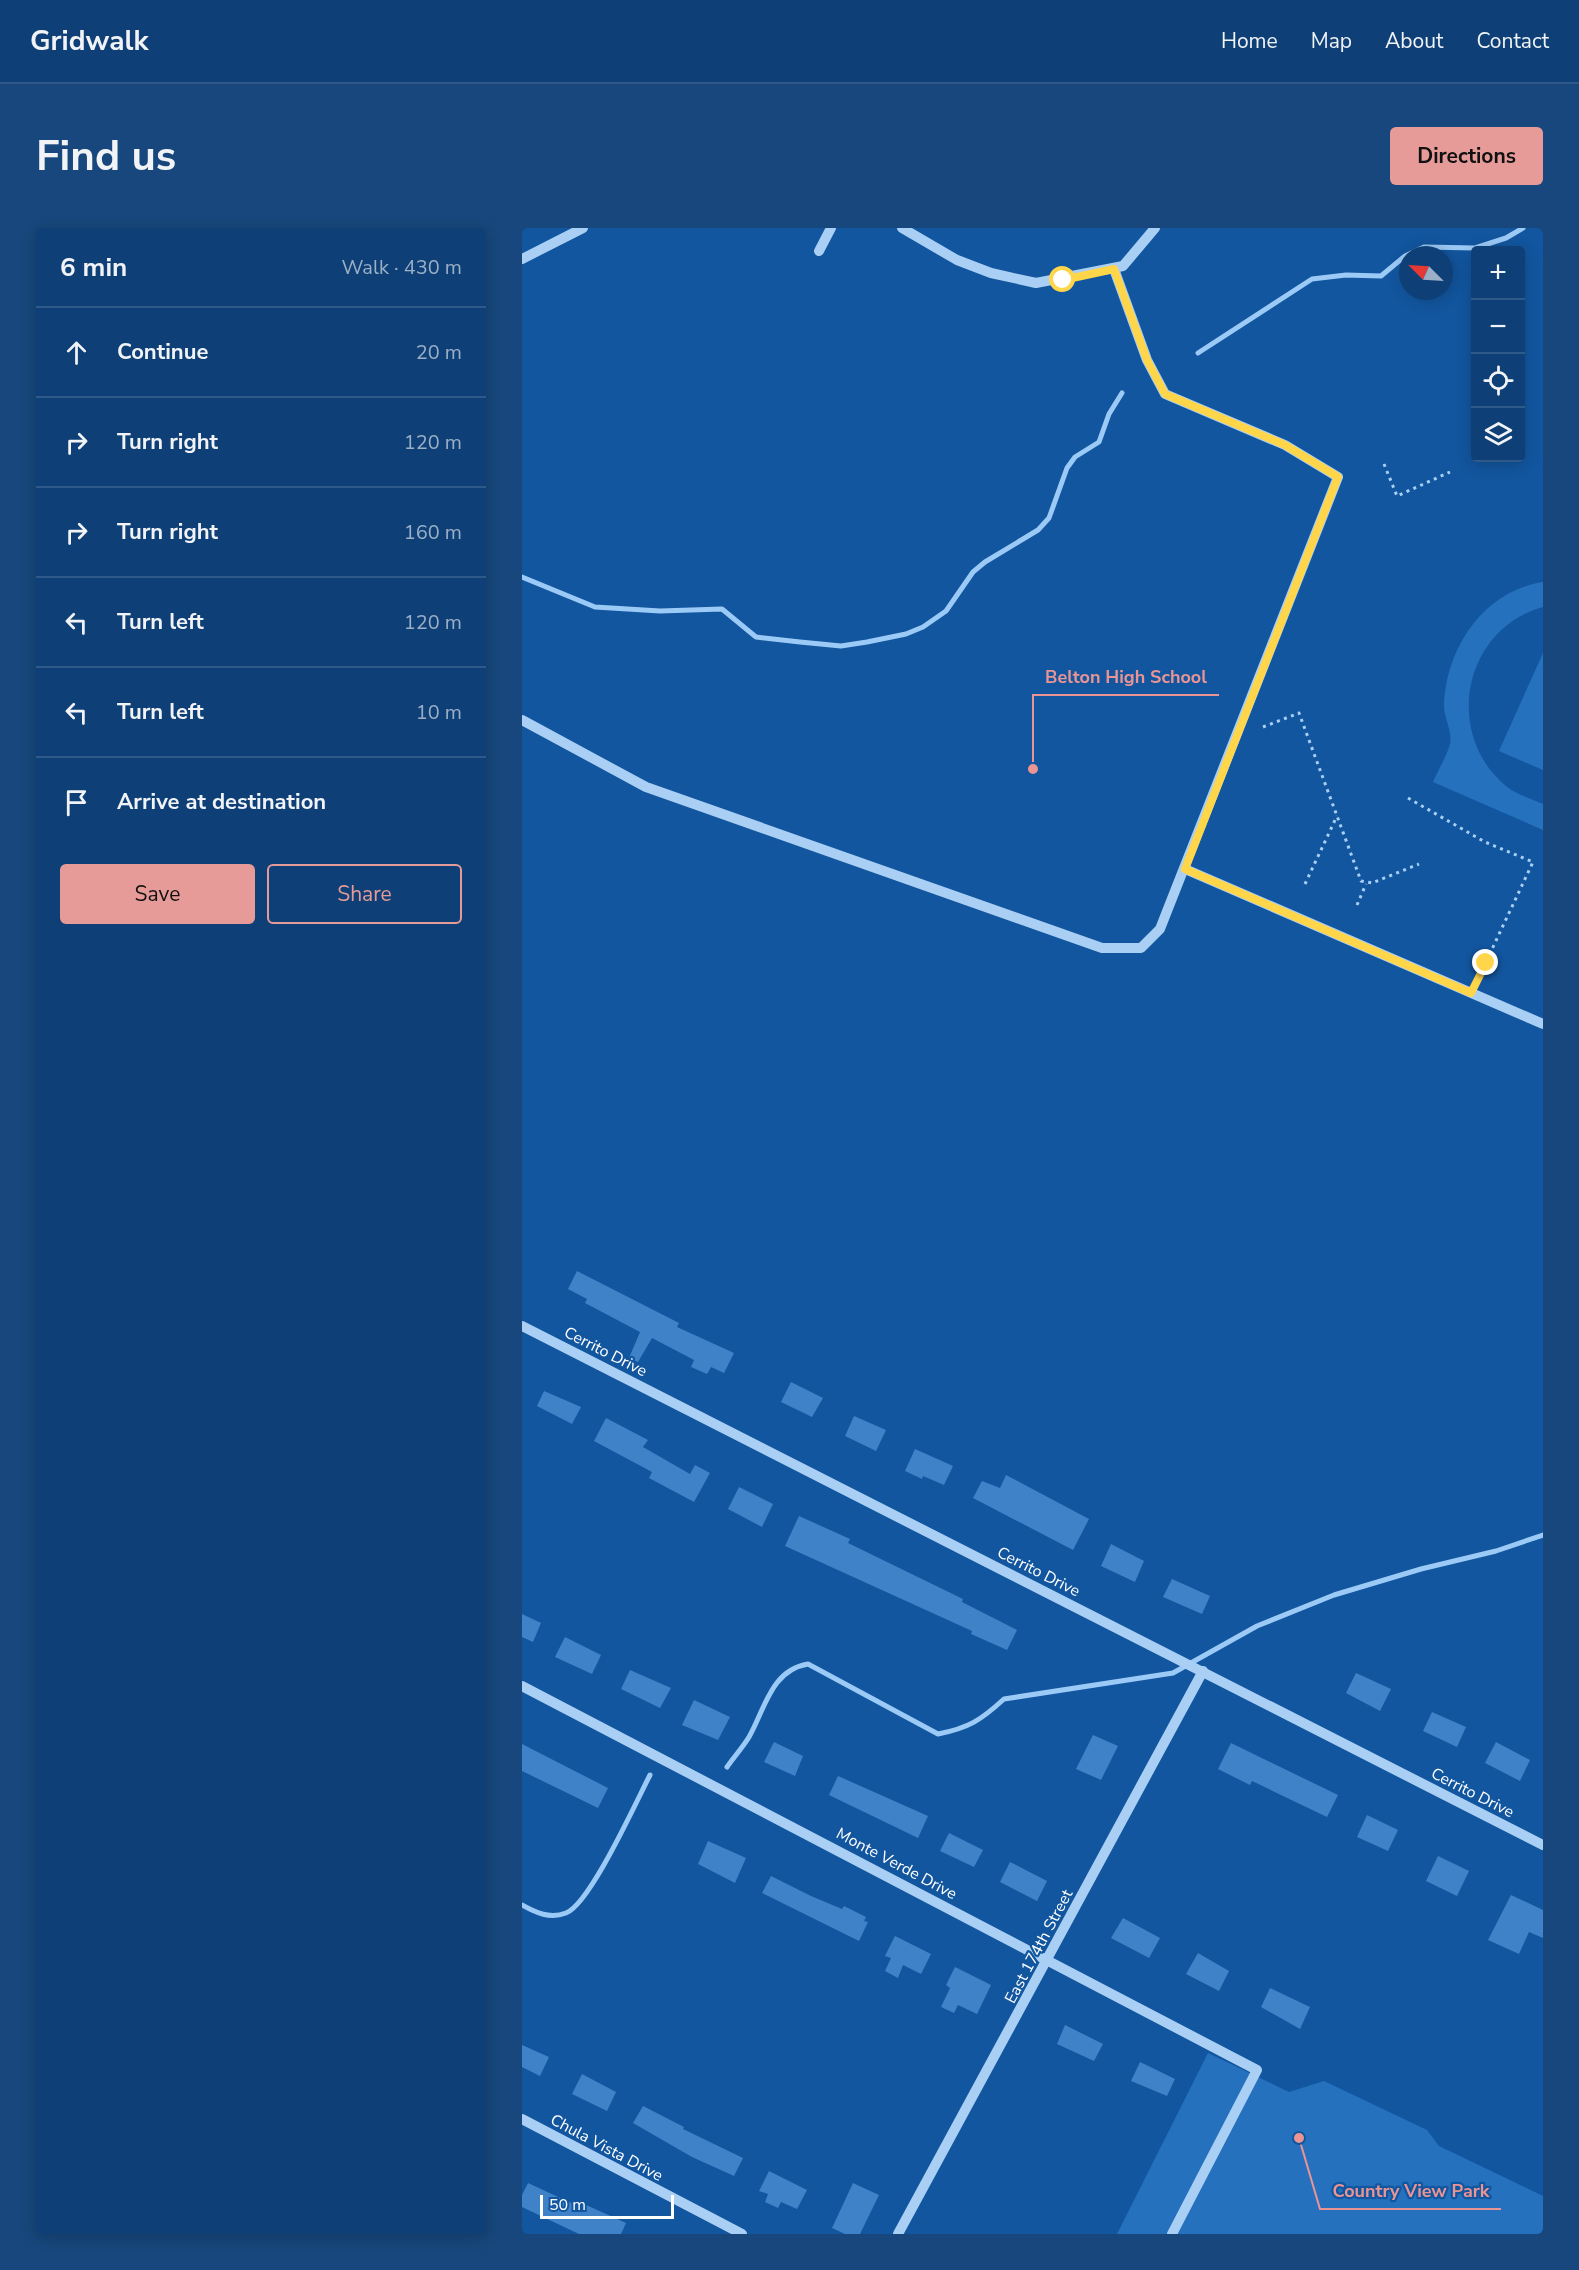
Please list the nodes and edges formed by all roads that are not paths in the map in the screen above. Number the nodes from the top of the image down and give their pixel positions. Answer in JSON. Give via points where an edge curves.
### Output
{"nodes":[{"id":1,"x":583,"y":228,"type":"edge"},
{"id":2,"x":831,"y":228,"type":"edge"},
{"id":3,"x":902,"y":228,"type":"edge"},
{"id":4,"x":1155,"y":228,"type":"edge"},
{"id":5,"x":819,"y":251,"type":"dead end"},
{"id":6,"x":522,"y":259,"type":"edge"},
{"id":7,"x":1114,"y":269,"type":"junction"},
{"id":8,"x":522,"y":720,"type":"edge"},
{"id":9,"x":1185,"y":869,"type":"junction"},
{"id":10,"x":1543,"y":1024,"type":"edge"},
{"id":11,"x":522,"y":1326,"type":"edge"},
{"id":12,"x":1203,"y":1671,"type":"junction"},
{"id":13,"x":522,"y":1686,"type":"edge"},
{"id":14,"x":1543,"y":1845,"type":"edge"},
{"id":15,"x":1048,"y":1959,"type":"junction"},
{"id":16,"x":522,"y":2119,"type":"edge"},
{"id":17,"x":742,"y":2234,"type":"edge"},
{"id":18,"x":898,"y":2234,"type":"edge"},
{"id":19,"x":1172,"y":2234,"type":"edge"}],
"edges":[{"from":1,"to":6,"type":"street"},
{"from":2,"to":5,"type":"street"},
{"from":3,"to":7,"type":"street","via":[[957,260],[1036,283]]},
{"from":4,"to":7,"type":"street","via":[[1124,266]]},
{"from":7,"to":9,"type":"street","via":[[1147,360],[1165,394],[1285,445],[1338,477]]},
{"from":8,"to":9,"type":"street","via":[[646,787],[1102,948],[1141,948],[1160,929]]},
{"from":9,"to":10,"type":"street"},
{"from":11,"to":12,"type":"street","name":"Cerrito Drive"},
{"from":12,"to":14,"type":"street","name":"Cerrito Drive"},
{"from":12,"to":15,"type":"street","name":"East 174th Street"},
{"from":13,"to":15,"type":"street","name":"Monte Verde Drive"},
{"from":15,"to":18,"type":"street","name":"East 174th Street"},
{"from":15,"to":19,"type":"street","name":"Monte Verde Drive","via":[[1257,2070]]},
{"from":16,"to":17,"type":"street","name":"Chula Vista Drive"}]}
